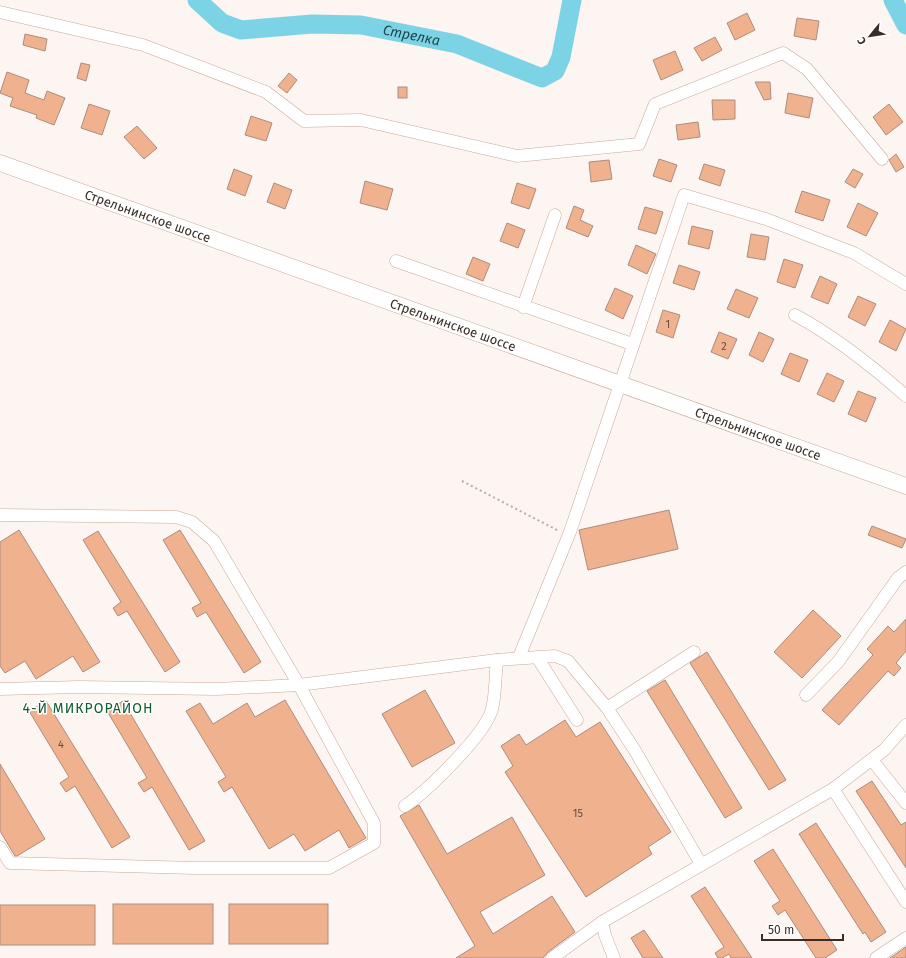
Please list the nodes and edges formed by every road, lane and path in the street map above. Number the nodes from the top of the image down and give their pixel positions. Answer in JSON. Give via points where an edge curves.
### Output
{"nodes":[{"id":1,"x":0,"y":12,"type":"edge"},
{"id":2,"x":882,"y":159,"type":"dead end"},
{"id":3,"x":0,"y":163,"type":"edge"},
{"id":4,"x":555,"y":215,"type":"dead end"},
{"id":5,"x":396,"y":261,"type":"dead end"},
{"id":6,"x":906,"y":284,"type":"edge"},
{"id":7,"x":523,"y":307,"type":"junction"},
{"id":8,"x":795,"y":315,"type":"dead end"},
{"id":9,"x":632,"y":344,"type":"junction"},
{"id":10,"x":619,"y":382,"type":"junction"},
{"id":11,"x":906,"y":396,"type":"edge"},
{"id":12,"x":462,"y":481,"type":"dead end"},
{"id":13,"x":906,"y":486,"type":"edge"},
{"id":14,"x":0,"y":515,"type":"edge"},
{"id":15,"x":570,"y":532,"type":"junction"},
{"id":16,"x":906,"y":572,"type":"edge"},
{"id":17,"x":694,"y":652,"type":"dead end"},
{"id":18,"x":519,"y":657,"type":"junction"},
{"id":19,"x":537,"y":657,"type":"junction"},
{"id":20,"x":497,"y":660,"type":"junction"},
{"id":21,"x":300,"y":685,"type":"junction"},
{"id":22,"x":0,"y":689,"type":"edge"},
{"id":23,"x":806,"y":695,"type":"dead end"},
{"id":24,"x":607,"y":708,"type":"junction"},
{"id":25,"x":577,"y":720,"type":"dead end"},
{"id":26,"x":906,"y":724,"type":"edge"},
{"id":27,"x":872,"y":760,"type":"junction"},
{"id":28,"x":833,"y":789,"type":"junction"},
{"id":29,"x":906,"y":803,"type":"edge"},
{"id":30,"x":405,"y":806,"type":"dead end"},
{"id":31,"x":0,"y":847,"type":"edge"},
{"id":32,"x":701,"y":864,"type":"junction"},
{"id":33,"x":906,"y":902,"type":"edge"},
{"id":34,"x":602,"y":922,"type":"junction"},
{"id":35,"x":906,"y":938,"type":"edge"},
{"id":36,"x":552,"y":958,"type":"edge"},
{"id":37,"x":614,"y":958,"type":"edge"},
{"id":38,"x":876,"y":958,"type":"edge"}],
"edges":[{"from":1,"to":2,"type":"street","via":[[143,45],[266,92],[304,121],[361,120],[518,156],[638,144],[655,104],[783,53],[806,69]]},
{"from":3,"to":10,"type":"main road","name":"Стрельнинское шоссе"},
{"from":4,"to":7,"type":"street"},
{"from":5,"to":7,"type":"street"},
{"from":6,"to":9,"type":"street","via":[[854,253],[766,219],[684,195]]},
{"from":7,"to":9,"type":"street"},
{"from":8,"to":11,"type":"street","via":[[871,365]]},
{"from":9,"to":10,"type":"street"},
{"from":10,"to":13,"type":"main road","name":"Стрельнинское шоссе"},
{"from":10,"to":15,"type":"street"},
{"from":12,"to":15,"type":"path","via":[[556,531]]},
{"from":14,"to":21,"type":"street","via":[[176,517],[192,522],[214,541]]},
{"from":15,"to":18,"type":"street"},
{"from":16,"to":23,"type":"street","via":[[898,578],[838,662]]},
{"from":17,"to":24,"type":"street"},
{"from":18,"to":19,"type":"street"},
{"from":18,"to":20,"type":"street"},
{"from":19,"to":24,"type":"street","via":[[556,656],[568,661]]},
{"from":19,"to":25,"type":"street"},
{"from":20,"to":21,"type":"street"},
{"from":20,"to":30,"type":"street","via":[[492,710],[478,734],[419,796]]},
{"from":21,"to":22,"type":"street","via":[[217,689]]},
{"from":21,"to":31,"type":"street","via":[[374,823],[374,843],[329,868],[195,868],[10,863]]},
{"from":24,"to":32,"type":"street"},
{"from":26,"to":27,"type":"street"},
{"from":27,"to":28,"type":"street"},
{"from":27,"to":29,"type":"street"},
{"from":28,"to":32,"type":"street"},
{"from":28,"to":33,"type":"street"},
{"from":32,"to":34,"type":"street"},
{"from":34,"to":36,"type":"street"},
{"from":34,"to":37,"type":"street"},
{"from":35,"to":38,"type":"street"}]}
